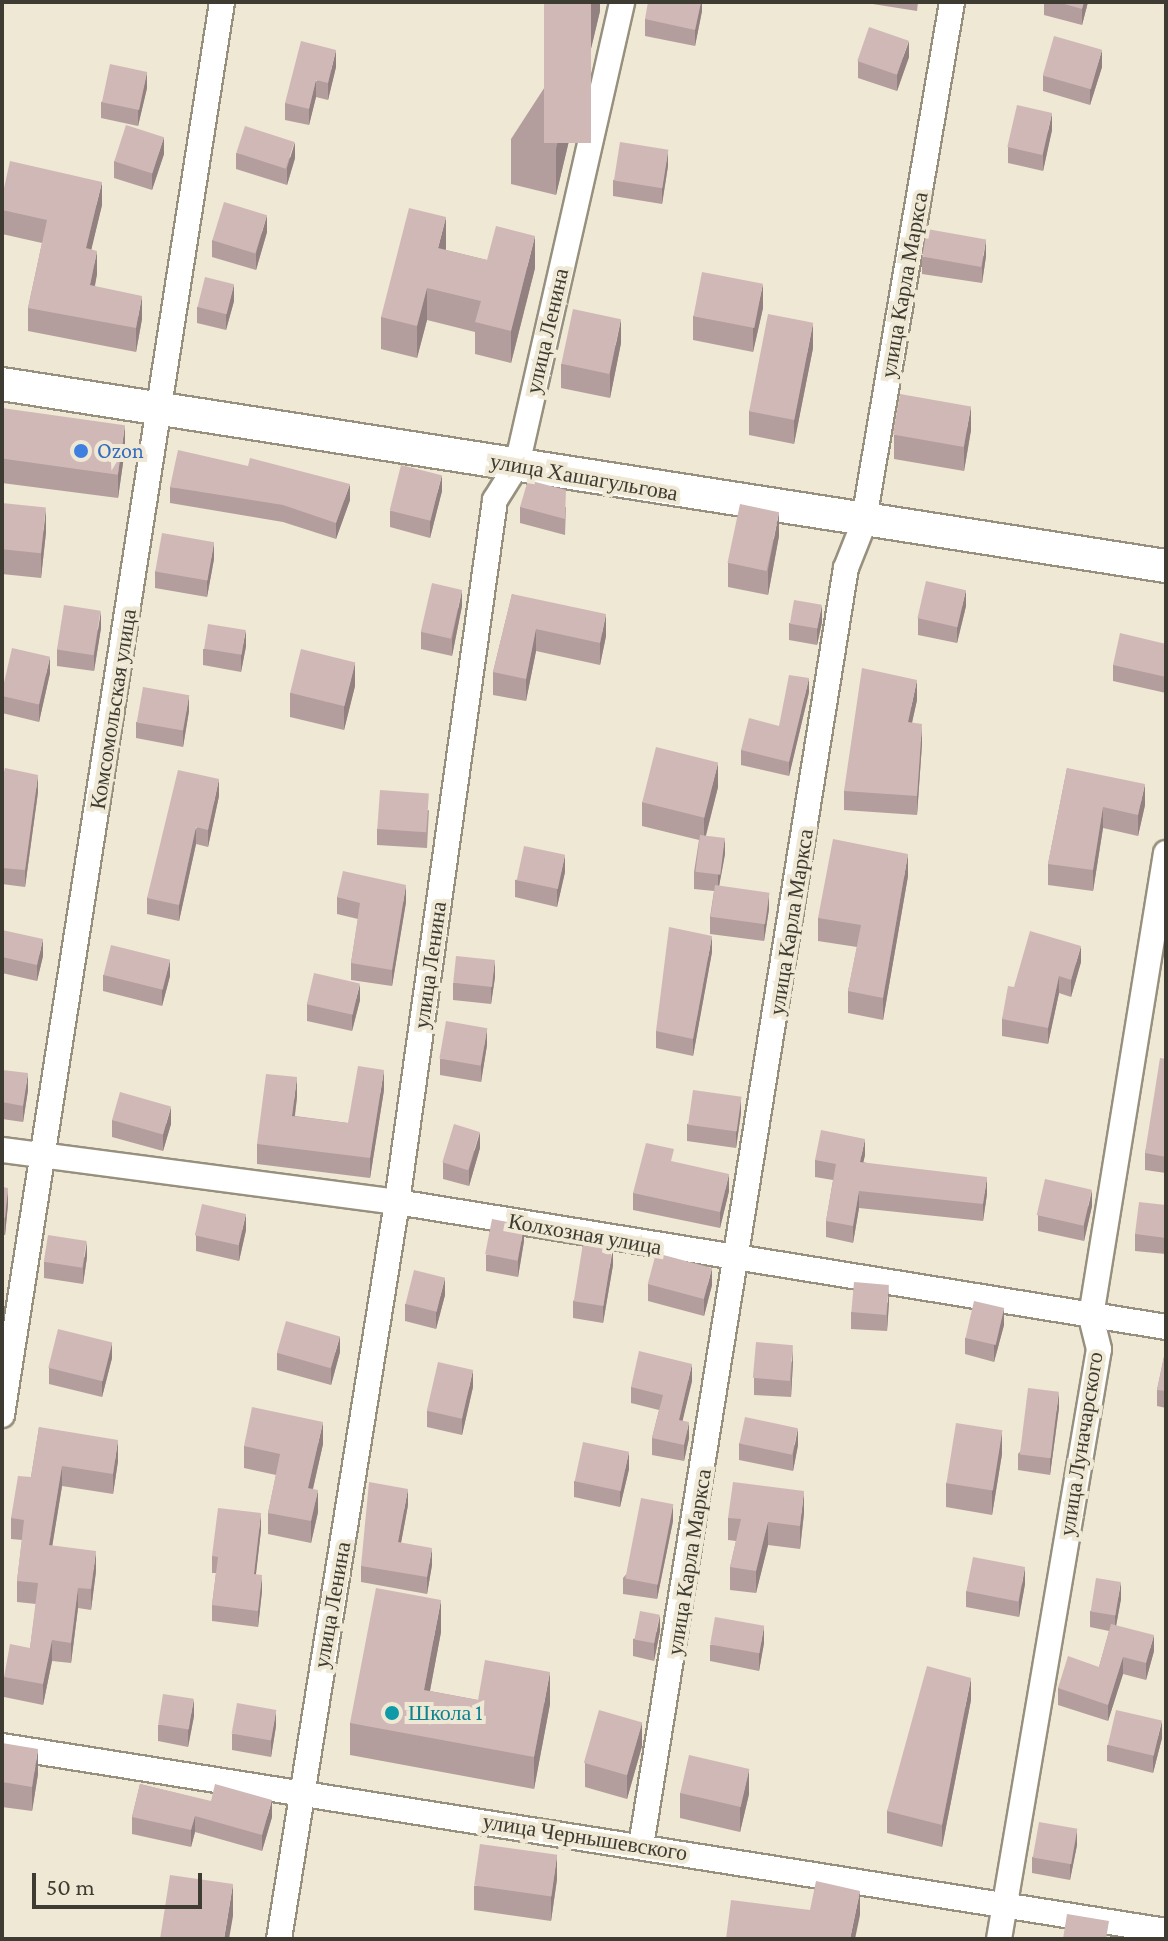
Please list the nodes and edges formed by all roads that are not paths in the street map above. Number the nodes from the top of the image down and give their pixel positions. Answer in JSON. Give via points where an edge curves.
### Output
{"nodes":[{"id":1,"x":222,"y":2,"type":"edge"},
{"id":2,"x":622,"y":2,"type":"edge"},
{"id":3,"x":952,"y":2,"type":"edge"},
{"id":4,"x":2,"y":384,"type":"edge"},
{"id":5,"x":163,"y":409,"type":"junction"},
{"id":6,"x":517,"y":465,"type":"junction"},
{"id":7,"x":863,"y":525,"type":"junction"},
{"id":8,"x":1166,"y":566,"type":"edge"},
{"id":9,"x":1166,"y":853,"type":"edge"},
{"id":10,"x":2,"y":1150,"type":"edge"},
{"id":11,"x":40,"y":1156,"type":"junction"},
{"id":12,"x":397,"y":1202,"type":"junction"},
{"id":13,"x":739,"y":1261,"type":"junction"},
{"id":14,"x":1091,"y":1316,"type":"junction"},
{"id":15,"x":1166,"y":1327,"type":"edge"},
{"id":16,"x":2,"y":1415,"type":"edge"},
{"id":17,"x":2,"y":1746,"type":"edge"},
{"id":18,"x":299,"y":1791,"type":"junction"},
{"id":19,"x":641,"y":1846,"type":"junction"},
{"id":20,"x":1004,"y":1910,"type":"junction"},
{"id":21,"x":1166,"y":1931,"type":"edge"},
{"id":22,"x":279,"y":1939,"type":"edge"},
{"id":23,"x":999,"y":1939,"type":"edge"}],
"edges":[{"from":1,"to":5,"type":"street","name":"Комсомольская улица"},
{"from":2,"to":6,"type":"street","name":"улица Ленина"},
{"from":3,"to":7,"type":"street","name":"улица Карла Маркса"},
{"from":4,"to":5,"type":"main road","name":"улица Хашагульгова"},
{"from":5,"to":6,"type":"main road","name":"улица Хашагульгова"},
{"from":5,"to":11,"type":"street","name":"Комсомольская улица"},
{"from":6,"to":7,"type":"main road","name":"улица Хашагульгова"},
{"from":6,"to":12,"type":"street","name":"улица Ленина","via":[[495,500]]},
{"from":7,"to":8,"type":"main road","name":"улица Хашагульгова"},
{"from":7,"to":13,"type":"street","name":"улица Карла Маркса","via":[[846,568]]},
{"from":9,"to":14,"type":"street","name":"улица Луначарского"},
{"from":10,"to":11,"type":"street","name":"Колхозная улица"},
{"from":11,"to":12,"type":"street","name":"Колхозная улица"},
{"from":11,"to":16,"type":"street","name":"Комсомольская улица"},
{"from":12,"to":13,"type":"street","name":"Колхозная улица"},
{"from":12,"to":18,"type":"street","name":"улица Ленина"},
{"from":13,"to":14,"type":"street","name":"Колхозная улица"},
{"from":13,"to":19,"type":"street","name":"улица Карла Маркса"},
{"from":14,"to":15,"type":"street","name":"Колхозная улица"},
{"from":14,"to":20,"type":"street","name":"улица Луначарского","via":[[1099,1349]]},
{"from":17,"to":18,"type":"street","name":"улица Чернышевского"},
{"from":18,"to":19,"type":"street","name":"улица Чернышевского"},
{"from":18,"to":22,"type":"street","name":"улица Ленина"},
{"from":19,"to":20,"type":"street","name":"улица Чернышевского"},
{"from":20,"to":21,"type":"street","name":"улица Чернышевского","via":[[1037,1909]]},
{"from":20,"to":23,"type":"street","name":"улица Луначарского"}]}
